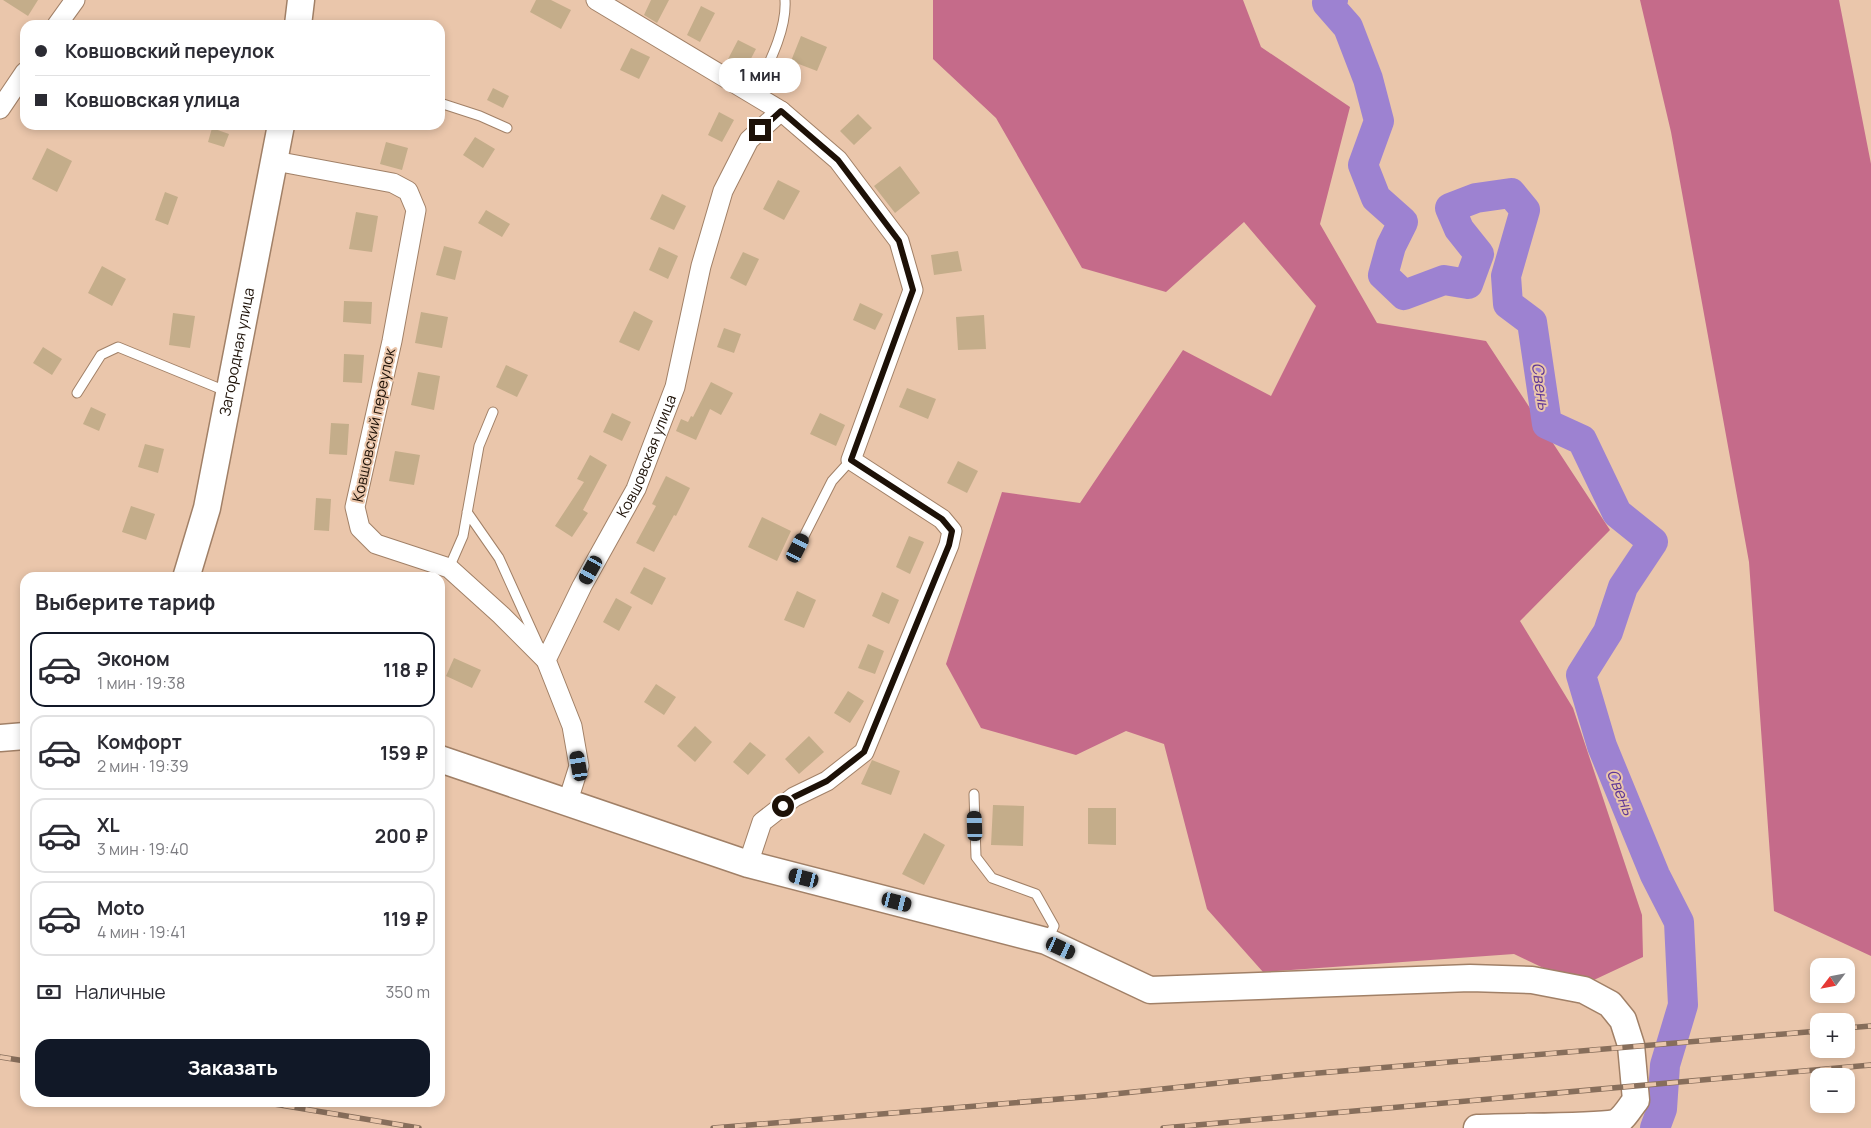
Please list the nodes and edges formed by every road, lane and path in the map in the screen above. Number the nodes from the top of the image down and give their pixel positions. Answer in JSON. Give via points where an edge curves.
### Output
{"nodes":[{"id":1,"x":75,"y":0,"type":"edge"},
{"id":2,"x":301,"y":0,"type":"edge"},
{"id":3,"x":596,"y":0,"type":"edge"},
{"id":4,"x":785,"y":0,"type":"edge"},
{"id":5,"x":61,"y":20,"type":"edge"},
{"id":6,"x":299,"y":20,"type":"edge"},
{"id":7,"x":20,"y":79,"type":"edge"},
{"id":8,"x":754,"y":95,"type":"junction"},
{"id":9,"x":445,"y":105,"type":"edge"},
{"id":10,"x":0,"y":109,"type":"edge"},
{"id":11,"x":781,"y":111,"type":"junction"},
{"id":12,"x":507,"y":128,"type":"dead end"},
{"id":13,"x":280,"y":130,"type":"edge"},
{"id":14,"x":275,"y":161,"type":"junction"},
{"id":15,"x":77,"y":393,"type":"dead end"},
{"id":16,"x":231,"y":393,"type":"junction"},
{"id":17,"x":493,"y":412,"type":"dead end"},
{"id":18,"x":851,"y":460,"type":"junction"},
{"id":19,"x":467,"y":512,"type":"junction"},
{"id":20,"x":798,"y":548,"type":"dead end"},
{"id":21,"x":449,"y":568,"type":"junction"},
{"id":22,"x":188,"y":572,"type":"edge"},
{"id":23,"x":546,"y":660,"type":"junction"},
{"id":24,"x":20,"y":736,"type":"edge"},
{"id":25,"x":0,"y":738,"type":"edge"},
{"id":26,"x":445,"y":761,"type":"edge"},
{"id":27,"x":974,"y":794,"type":"dead end"},
{"id":28,"x":568,"y":801,"type":"junction"},
{"id":29,"x":748,"y":864,"type":"junction"},
{"id":30,"x":1046,"y":941,"type":"junction"},
{"id":31,"x":1477,"y":1128,"type":"edge"}],
"edges":[{"from":1,"to":5,"type":"street"},
{"from":2,"to":6,"type":"street"},
{"from":3,"to":8,"type":"street"},
{"from":4,"to":8,"type":"lane","via":[[786,9],[779,35]]},
{"from":7,"to":10,"type":"street"},
{"from":8,"to":11,"type":"street"},
{"from":9,"to":12,"type":"lane"},
{"from":11,"to":18,"type":"street","via":[[838,160],[899,241],[913,290]]},
{"from":11,"to":23,"type":"street","name":"Ковшовская улица","via":[[749,140],[723,191],[701,266],[675,388],[636,489],[582,586]]},
{"from":13,"to":14,"type":"street","name":"Загородная улица"},
{"from":14,"to":16,"type":"street","name":"Загородная улица"},
{"from":14,"to":21,"type":"street","name":"Ковшовский переулок","via":[[393,183],[408,192],[416,210],[392,341],[355,507],[360,528],[376,544]]},
{"from":15,"to":16,"type":"lane","via":[[102,355],[118,347]]},
{"from":16,"to":22,"type":"street","name":"Загородная улица","via":[[207,508]]},
{"from":17,"to":19,"type":"lane","via":[[479,446]]},
{"from":18,"to":20,"type":"lane","via":[[832,481]]},
{"from":18,"to":29,"type":"street","via":[[942,519],[952,531],[949,545],[864,752],[827,781],[794,797],[762,822]]},
{"from":19,"to":21,"type":"lane","via":[[464,536]]},
{"from":19,"to":23,"type":"lane","via":[[499,558]]},
{"from":21,"to":23,"type":"street","name":"Ковшовский переулок"},
{"from":23,"to":28,"type":"street","via":[[572,726],[579,766]]},
{"from":24,"to":25,"type":"street"},
{"from":26,"to":28,"type":"street"},
{"from":27,"to":30,"type":"lane","via":[[976,857],[992,878],[1036,894],[1054,926]]},
{"from":28,"to":29,"type":"street"},
{"from":29,"to":30,"type":"street"},
{"from":30,"to":31,"type":"street","via":[[1150,990],[1470,978],[1532,980],[1567,986],[1584,990],[1610,1004],[1623,1020],[1631,1045],[1636,1100],[1615,1123],[1591,1128]]}]}
